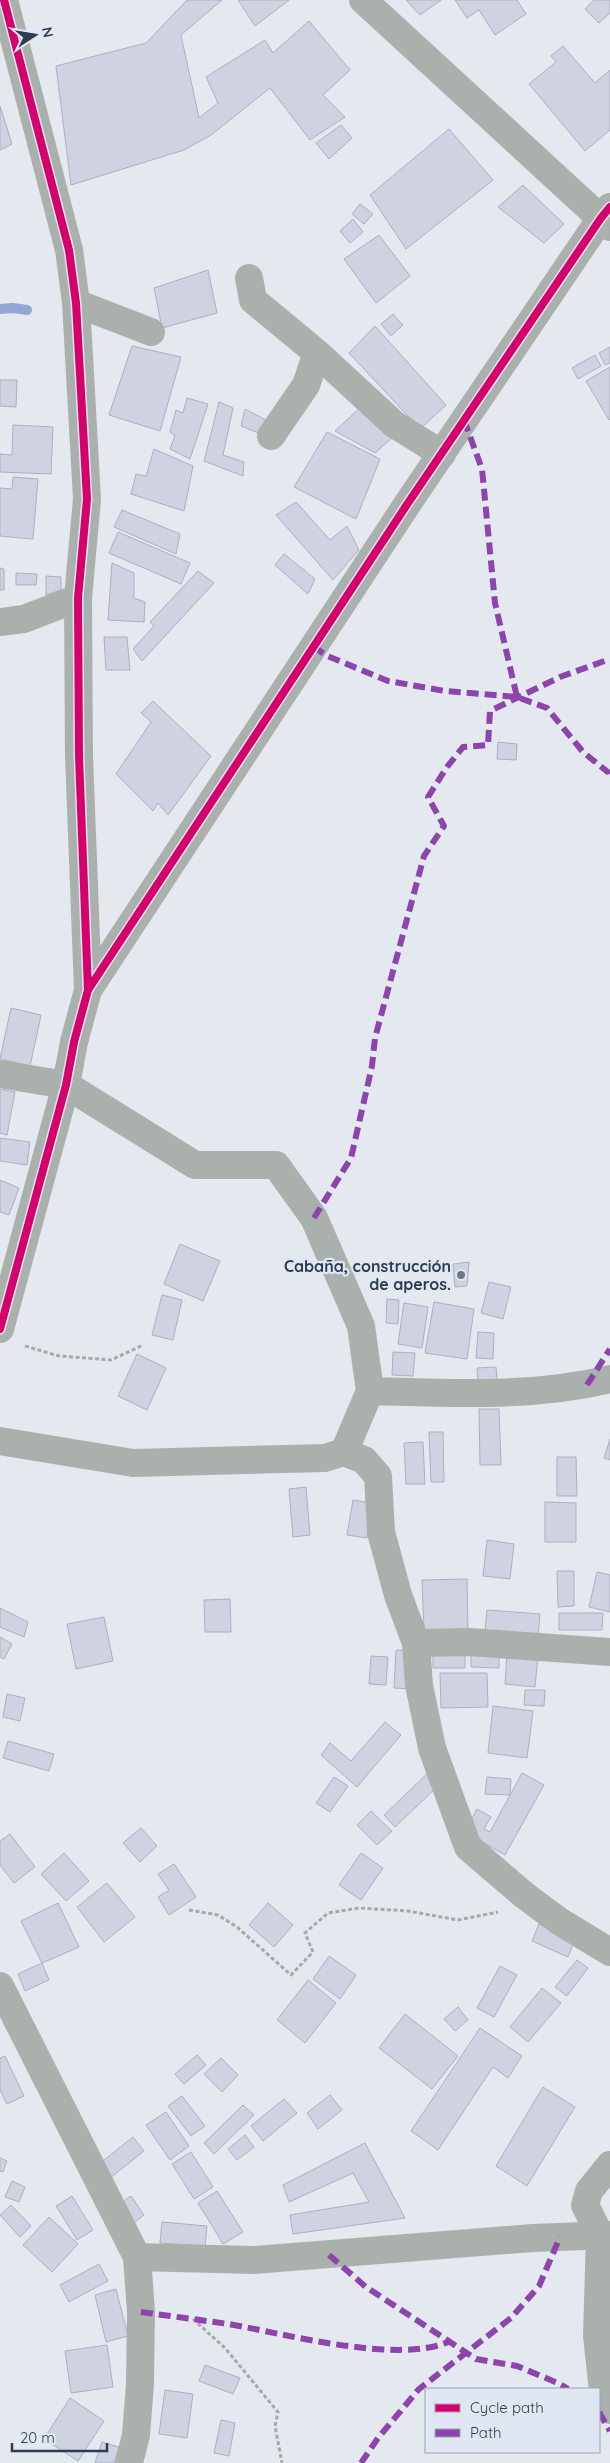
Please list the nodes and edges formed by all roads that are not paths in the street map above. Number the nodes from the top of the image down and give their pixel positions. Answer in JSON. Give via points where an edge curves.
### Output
{"nodes":[{"id":1,"x":4,"y":0,"type":"edge"},
{"id":2,"x":363,"y":0,"type":"edge"},
{"id":3,"x":607,"y":217,"type":"edge"},
{"id":4,"x":249,"y":278,"type":"dead end"},
{"id":5,"x":76,"y":303,"type":"junction"},
{"id":6,"x":150,"y":332,"type":"dead end"},
{"id":7,"x":317,"y":353,"type":"junction"},
{"id":8,"x":272,"y":436,"type":"dead end"},
{"id":9,"x":442,"y":454,"type":"junction"},
{"id":10,"x":78,"y":598,"type":"junction"},
{"id":11,"x":0,"y":622,"type":"edge"},
{"id":12,"x":88,"y":990,"type":"junction"},
{"id":13,"x":0,"y":1074,"type":"edge"},
{"id":14,"x":66,"y":1085,"type":"junction"},
{"id":15,"x":5,"y":1292,"type":"edge"},
{"id":16,"x":10,"y":1336,"type":"edge"},
{"id":17,"x":610,"y":1379,"type":"edge"},
{"id":18,"x":370,"y":1391,"type":"junction"},
{"id":19,"x":0,"y":1442,"type":"edge"},
{"id":20,"x":344,"y":1452,"type":"junction"},
{"id":21,"x":416,"y":1643,"type":"junction"},
{"id":22,"x":610,"y":1652,"type":"edge"},
{"id":23,"x":610,"y":1952,"type":"edge"},
{"id":24,"x":0,"y":1986,"type":"edge"},
{"id":25,"x":610,"y":2165,"type":"edge"},
{"id":26,"x":605,"y":2235,"type":"edge"},
{"id":27,"x":137,"y":2257,"type":"junction"},
{"id":28,"x":610,"y":2410,"type":"edge"},
{"id":29,"x":129,"y":2463,"type":"edge"}],
"edges":[{"from":1,"to":5,"type":"street","via":[[69,250]]},
{"from":2,"to":3,"type":"street"},
{"from":3,"to":9,"type":"street"},
{"from":4,"to":7,"type":"street","via":[[253,300]]},
{"from":5,"to":6,"type":"street"},
{"from":5,"to":10,"type":"street","via":[[87,499]]},
{"from":7,"to":8,"type":"street","via":[[306,385]]},
{"from":7,"to":9,"type":"street","via":[[394,424]]},
{"from":9,"to":12,"type":"street"},
{"from":10,"to":11,"type":"street","via":[[24,619]]},
{"from":10,"to":12,"type":"street"},
{"from":12,"to":14,"type":"street"},
{"from":13,"to":14,"type":"street"},
{"from":14,"to":15,"type":"street"},
{"from":14,"to":18,"type":"street","via":[[195,1165],[276,1165],[314,1218],[361,1326]]},
{"from":15,"to":16,"type":"street"},
{"from":17,"to":18,"type":"street","via":[[587,1385],[487,1394]]},
{"from":18,"to":20,"type":"street"},
{"from":19,"to":20,"type":"street","via":[[133,1463],[325,1458]]},
{"from":20,"to":21,"type":"street","via":[[364,1460],[378,1476],[381,1532],[386,1556]]},
{"from":21,"to":22,"type":"street","via":[[468,1642]]},
{"from":21,"to":23,"type":"street","via":[[419,1685],[432,1748],[468,1846],[559,1922]]},
{"from":24,"to":27,"type":"street"},
{"from":25,"to":26,"type":"street","via":[[589,2191],[585,2205]]},
{"from":26,"to":27,"type":"street","via":[[252,2260]]},
{"from":26,"to":28,"type":"street","via":[[597,2336],[603,2391]]},
{"from":27,"to":29,"type":"street","via":[[141,2312],[140,2384],[136,2435]]}]}
